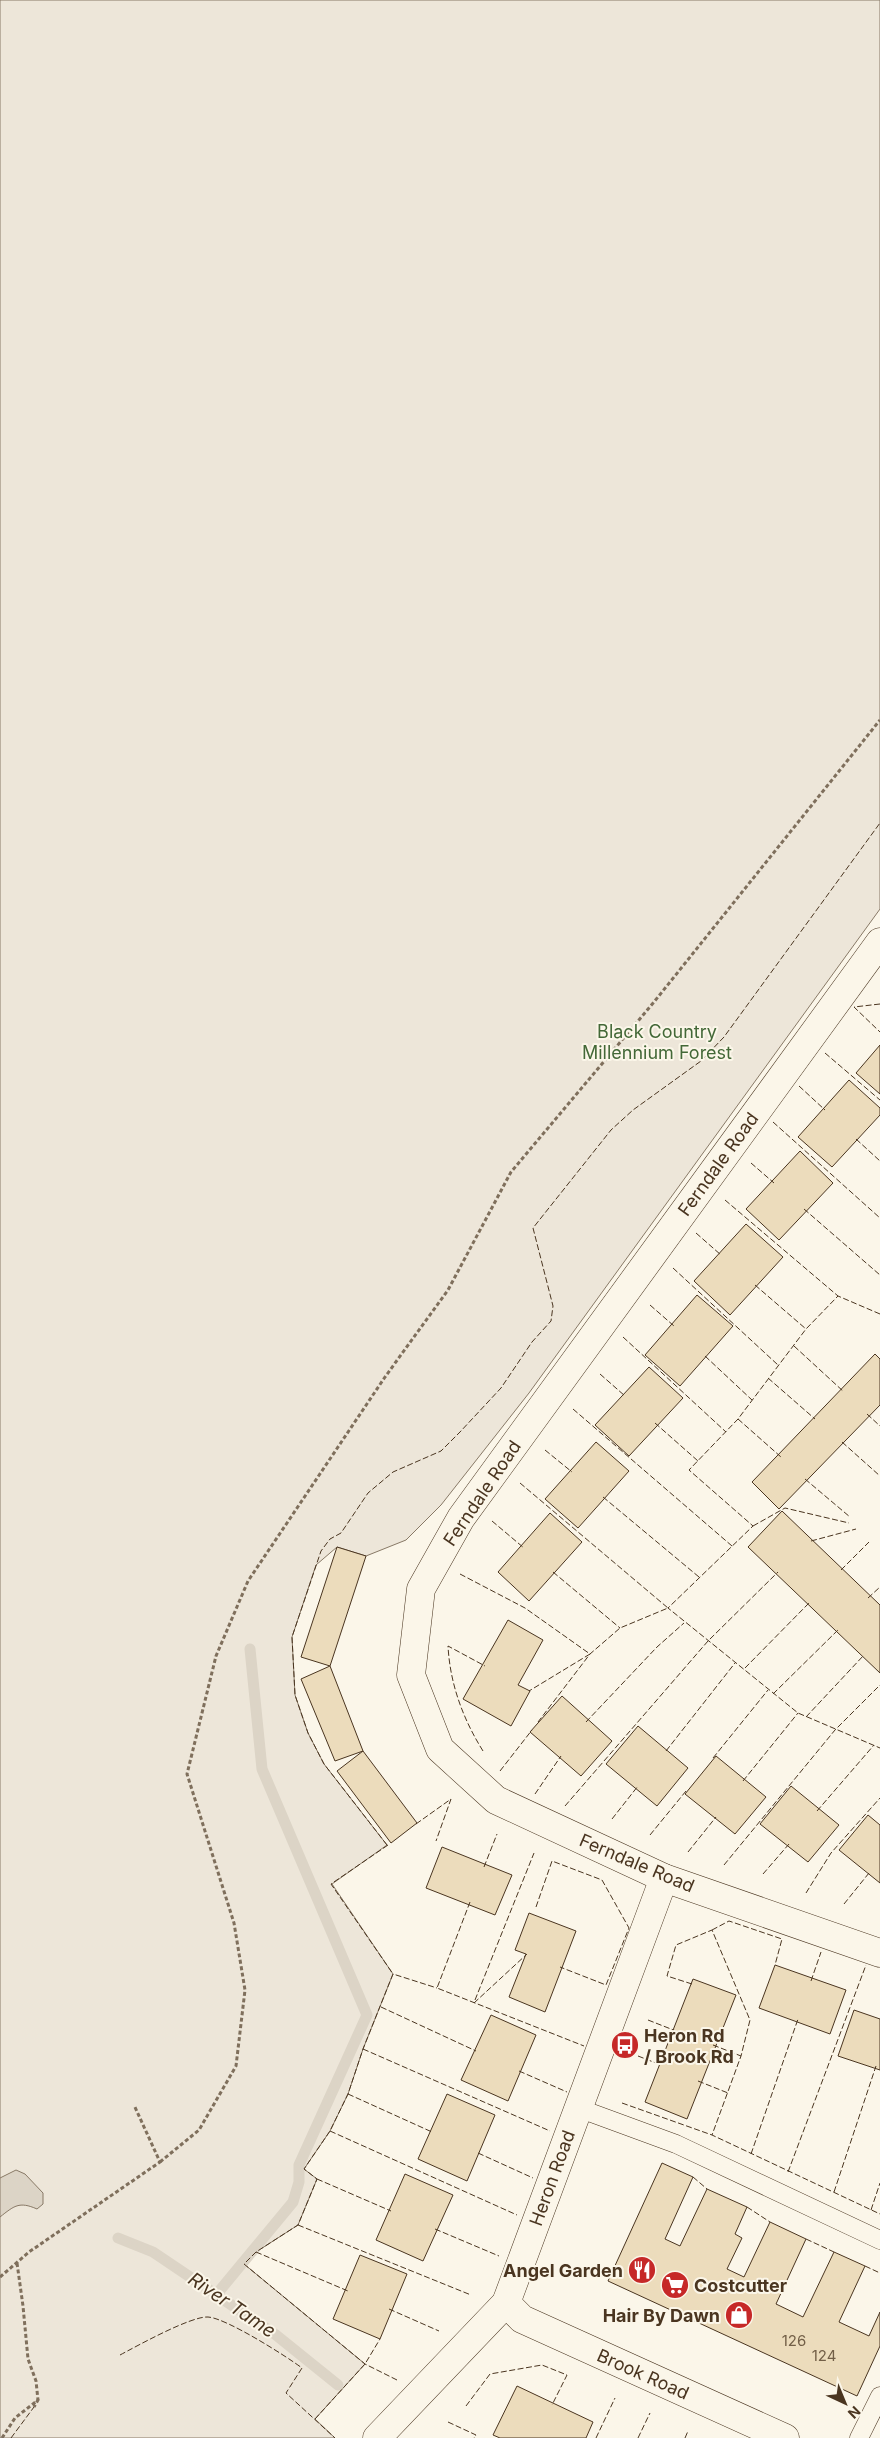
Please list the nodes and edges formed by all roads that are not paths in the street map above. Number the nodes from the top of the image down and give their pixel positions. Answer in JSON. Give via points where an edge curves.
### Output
{"nodes":[{"id":1,"x":880,"y":942,"type":"edge"},
{"id":2,"x":664,"y":1878,"type":"junction"},
{"id":3,"x":880,"y":1953,"type":"edge"},
{"id":4,"x":578,"y":2108,"type":"junction"},
{"id":5,"x":880,"y":2240,"type":"edge"},
{"id":6,"x":506,"y":2303,"type":"junction"},
{"id":7,"x":880,"y":2396,"type":"edge"},
{"id":8,"x":377,"y":2438,"type":"edge"},
{"id":9,"x":785,"y":2438,"type":"edge"},
{"id":10,"x":859,"y":2438,"type":"edge"}],
"edges":[{"from":1,"to":2,"type":"street","name":"Ferndale Road","via":[[461,1518],[421,1589],[411,1675],[440,1749],[496,1800]]},
{"from":2,"to":3,"type":"street","name":"Ferndale Road"},
{"from":2,"to":4,"type":"street","name":"Heron Road"},
{"from":4,"to":5,"type":"lane","via":[[676,2144]]},
{"from":4,"to":6,"type":"street","name":"Heron Road"},
{"from":6,"to":8,"type":"street","name":"Heron Road"},
{"from":6,"to":9,"type":"street","name":"Brook Road","via":[[522,2319]]},
{"from":7,"to":10,"type":"lane"}]}
